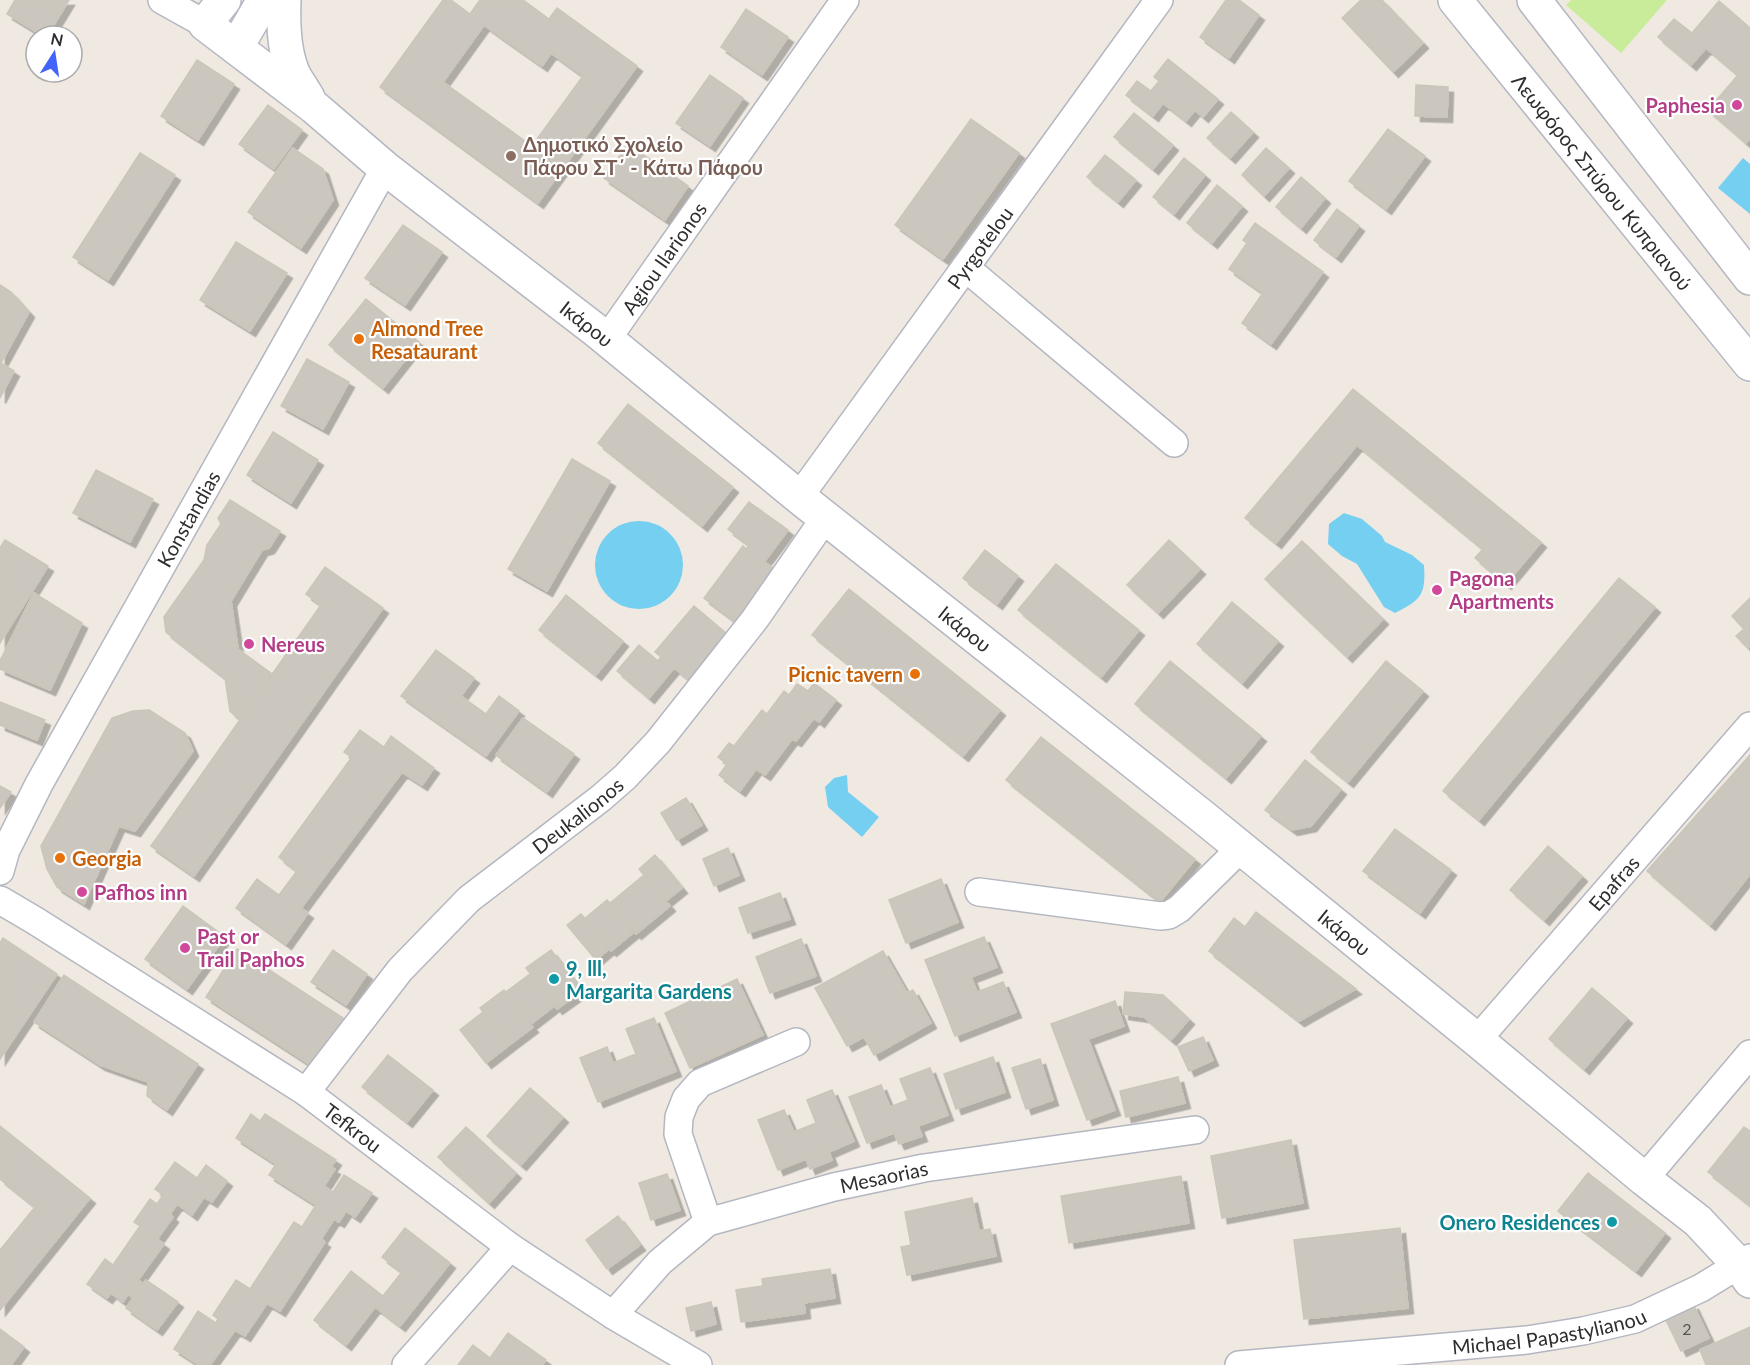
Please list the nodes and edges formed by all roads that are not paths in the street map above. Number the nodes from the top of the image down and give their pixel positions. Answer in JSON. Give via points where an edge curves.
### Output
{"nodes":[{"id":1,"x":162,"y":0,"type":"edge"},
{"id":2,"x":264,"y":0,"type":"edge"},
{"id":3,"x":284,"y":0,"type":"edge"},
{"id":4,"x":845,"y":0,"type":"edge"},
{"id":5,"x":1159,"y":0,"type":"edge"},
{"id":6,"x":1455,"y":0,"type":"edge"},
{"id":7,"x":1534,"y":0,"type":"edge"},
{"id":8,"x":214,"y":12,"type":"edge"},
{"id":9,"x":237,"y":46,"type":"junction"},
{"id":10,"x":314,"y":107,"type":"junction"},
{"id":11,"x":386,"y":168,"type":"junction"},
{"id":12,"x":966,"y":268,"type":"junction"},
{"id":13,"x":1750,"y":279,"type":"edge"},
{"id":14,"x":606,"y":339,"type":"junction"},
{"id":15,"x":1750,"y":364,"type":"edge"},
{"id":16,"x":1174,"y":443,"type":"dead end"},
{"id":17,"x":799,"y":497,"type":"junction"},
{"id":18,"x":825,"y":518,"type":"junction"},
{"id":19,"x":1750,"y":726,"type":"edge"},
{"id":20,"x":1241,"y":848,"type":"junction"},
{"id":21,"x":0,"y":871,"type":"edge"},
{"id":22,"x":979,"y":892,"type":"dead end"},
{"id":23,"x":0,"y":900,"type":"edge"},
{"id":24,"x":1477,"y":1040,"type":"junction"},
{"id":25,"x":796,"y":1042,"type":"dead end"},
{"id":26,"x":1750,"y":1054,"type":"edge"},
{"id":27,"x":306,"y":1092,"type":"junction"},
{"id":28,"x":1196,"y":1130,"type":"dead end"},
{"id":29,"x":1644,"y":1179,"type":"junction"},
{"id":30,"x":708,"y":1222,"type":"junction"},
{"id":31,"x":510,"y":1248,"type":"junction"},
{"id":32,"x":1746,"y":1268,"type":"edge"},
{"id":33,"x":613,"y":1315,"type":"junction"},
{"id":34,"x":406,"y":1365,"type":"edge"},
{"id":35,"x":698,"y":1365,"type":"edge"},
{"id":36,"x":1239,"y":1365,"type":"edge"}],
"edges":[{"from":1,"to":8,"type":"street","name":"Ικάρου"},
{"from":2,"to":9,"type":"street"},
{"from":3,"to":10,"type":"street","via":[[283,21],[294,76]]},
{"from":4,"to":14,"type":"street","name":"Agiou Ilarionos"},
{"from":5,"to":12,"type":"street","name":"Pyrgotelou"},
{"from":6,"to":15,"type":"street","name":"Λεωφόρος Σπύρου Κυπριανού"},
{"from":7,"to":13,"type":"street"},
{"from":8,"to":9,"type":"street","name":"Ικάρου"},
{"from":9,"to":10,"type":"street","name":"Ικάρου"},
{"from":10,"to":11,"type":"street","name":"Ικάρου"},
{"from":11,"to":14,"type":"street","name":"Ικάρου"},
{"from":11,"to":21,"type":"street","name":"Konstandias","via":[[39,784],[6,850]]},
{"from":12,"to":16,"type":"street"},
{"from":12,"to":17,"type":"street","name":"Pyrgotelou"},
{"from":14,"to":17,"type":"street","name":"Ικάρου"},
{"from":17,"to":18,"type":"street","name":"Ικάρου"},
{"from":18,"to":20,"type":"street","name":"Ικάρου"},
{"from":18,"to":27,"type":"street","name":"Deukalionos","via":[[755,619],[658,742],[601,798],[469,899],[400,970]]},
{"from":19,"to":24,"type":"street","name":"Epafras"},
{"from":20,"to":22,"type":"street","via":[[1169,915]]},
{"from":20,"to":24,"type":"street","name":"Ικάρου"},
{"from":23,"to":27,"type":"street","name":"Tefkrou"},
{"from":24,"to":29,"type":"street","name":"Ικάρου"},
{"from":25,"to":30,"type":"street","via":[[700,1083],[686,1099],[678,1134]]},
{"from":26,"to":29,"type":"street"},
{"from":27,"to":31,"type":"street","name":"Tefkrou"},
{"from":28,"to":30,"type":"street","name":"Mesaorias","via":[[924,1168],[834,1187]]},
{"from":29,"to":32,"type":"street","name":"Ικάρου","via":[[1698,1221]]},
{"from":30,"to":33,"type":"street","name":"Mesaorias","via":[[660,1262]]},
{"from":31,"to":33,"type":"street","name":"Tefkrou"},
{"from":31,"to":34,"type":"street"},
{"from":32,"to":36,"type":"street","name":"Michael Papastylianou","via":[[1635,1319],[1583,1331],[1527,1340]]},
{"from":33,"to":35,"type":"street","name":"Tefkrou"}]}
